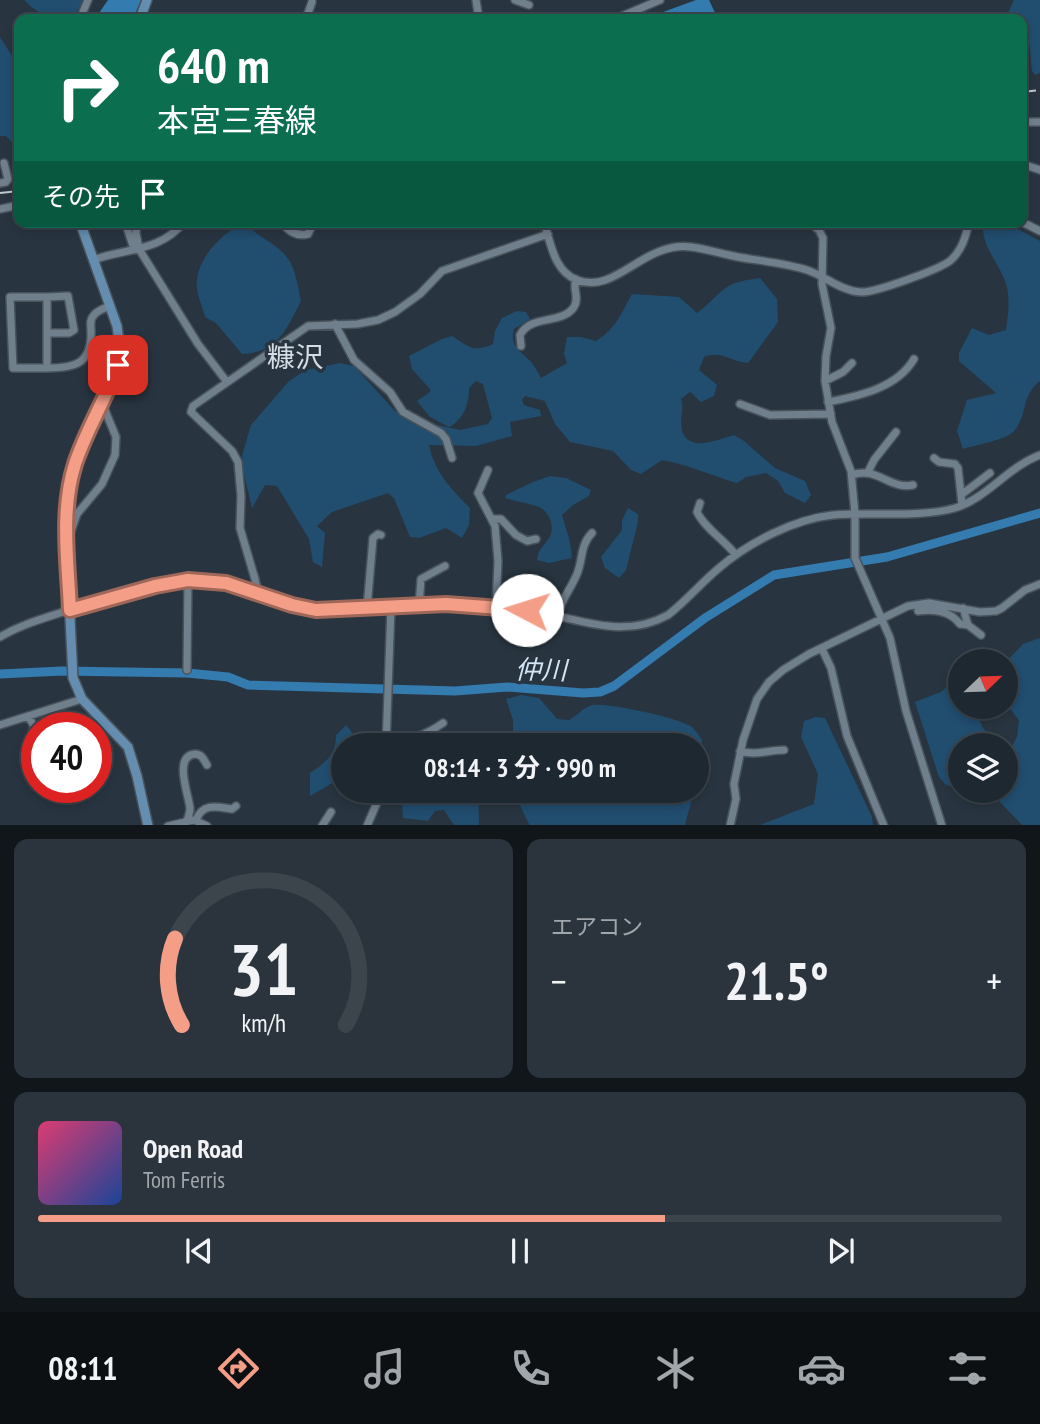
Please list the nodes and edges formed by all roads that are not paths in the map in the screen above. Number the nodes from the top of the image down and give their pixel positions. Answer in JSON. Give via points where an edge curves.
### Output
{"nodes":[{"id":1,"x":515,"y":0,"type":"edge"},
{"id":2,"x":660,"y":0,"type":"edge"},
{"id":3,"x":312,"y":2,"type":"dead end"},
{"id":4,"x":529,"y":5,"type":"dead end"},
{"id":5,"x":308,"y":14,"type":"edge"},
{"id":6,"x":627,"y":14,"type":"edge"},
{"id":7,"x":4,"y":163,"type":"dead end"},
{"id":8,"x":0,"y":183,"type":"edge"},
{"id":9,"x":82,"y":228,"type":"edge"},
{"id":10,"x":128,"y":228,"type":"edge"},
{"id":11,"x":137,"y":228,"type":"edge"},
{"id":12,"x":178,"y":228,"type":"edge"},
{"id":13,"x":288,"y":228,"type":"edge"},
{"id":14,"x":311,"y":228,"type":"edge"},
{"id":15,"x":546,"y":228,"type":"edge"},
{"id":16,"x":817,"y":228,"type":"edge"},
{"id":17,"x":967,"y":228,"type":"edge"},
{"id":18,"x":548,"y":234,"type":"junction"},
{"id":19,"x":137,"y":249,"type":"junction"},
{"id":20,"x":93,"y":260,"type":"junction"},
{"id":21,"x":822,"y":277,"type":"junction"},
{"id":22,"x":576,"y":279,"type":"junction"},
{"id":23,"x":47,"y":297,"type":"junction"},
{"id":24,"x":109,"y":306,"type":"junction"},
{"id":25,"x":335,"y":324,"type":"junction"},
{"id":26,"x":47,"y":332,"type":"junction"},
{"id":27,"x":521,"y":346,"type":"dead end"},
{"id":28,"x":914,"y":359,"type":"dead end"},
{"id":29,"x":852,"y":363,"type":"dead end"},
{"id":30,"x":47,"y":368,"type":"junction"},
{"id":31,"x":825,"y":381,"type":"junction"},
{"id":32,"x":227,"y":382,"type":"junction"},
{"id":33,"x":828,"y":402,"type":"junction"},
{"id":34,"x":102,"y":403,"type":"junction"},
{"id":35,"x":740,"y":404,"type":"dead end"},
{"id":36,"x":831,"y":414,"type":"junction"},
{"id":37,"x":896,"y":432,"type":"dead end"},
{"id":38,"x":1040,"y":455,"type":"edge"},
{"id":39,"x":452,"y":458,"type":"dead end"},
{"id":40,"x":934,"y":458,"type":"dead end"},
{"id":41,"x":488,"y":470,"type":"dead end"},
{"id":42,"x":868,"y":472,"type":"junction"},
{"id":43,"x":990,"y":472,"type":"dead end"},
{"id":44,"x":852,"y":475,"type":"junction"},
{"id":45,"x":913,"y":485,"type":"dead end"},
{"id":46,"x":961,"y":495,"type":"junction"},
{"id":47,"x":700,"y":503,"type":"dead end"},
{"id":48,"x":962,"y":505,"type":"junction"},
{"id":49,"x":855,"y":514,"type":"junction"},
{"id":50,"x":492,"y":519,"type":"junction"},
{"id":51,"x":592,"y":533,"type":"dead end"},
{"id":52,"x":381,"y":535,"type":"dead end"},
{"id":53,"x":536,"y":539,"type":"dead end"},
{"id":54,"x":67,"y":541,"type":"junction"},
{"id":55,"x":736,"y":555,"type":"junction"},
{"id":56,"x":445,"y":566,"type":"dead end"},
{"id":57,"x":188,"y":580,"type":"junction"},
{"id":58,"x":1040,"y":584,"type":"edge"},
{"id":59,"x":255,"y":592,"type":"junction"},
{"id":60,"x":419,"y":606,"type":"junction"},
{"id":61,"x":391,"y":607,"type":"junction"},
{"id":62,"x":496,"y":607,"type":"junction"},
{"id":63,"x":367,"y":608,"type":"junction"},
{"id":64,"x":963,"y":608,"type":"junction"},
{"id":65,"x":70,"y":610,"type":"junction"},
{"id":66,"x":918,"y":611,"type":"dead end"},
{"id":67,"x":558,"y":615,"type":"junction"},
{"id":68,"x":883,"y":620,"type":"junction"},
{"id":69,"x":968,"y":625,"type":"junction"},
{"id":70,"x":981,"y":635,"type":"dead end"},
{"id":71,"x":0,"y":637,"type":"edge"},
{"id":72,"x":822,"y":649,"type":"junction"},
{"id":73,"x":187,"y":670,"type":"dead end"},
{"id":74,"x":82,"y":699,"type":"junction"},
{"id":75,"x":41,"y":712,"type":"edge"},
{"id":76,"x":21,"y":718,"type":"edge"},
{"id":77,"x":443,"y":723,"type":"dead end"},
{"id":78,"x":0,"y":725,"type":"edge"},
{"id":79,"x":387,"y":733,"type":"edge"},
{"id":80,"x":427,"y":733,"type":"edge"},
{"id":81,"x":784,"y":750,"type":"dead end"},
{"id":82,"x":740,"y":751,"type":"junction"},
{"id":83,"x":207,"y":765,"type":"dead end"},
{"id":84,"x":377,"y":803,"type":"edge"},
{"id":85,"x":236,"y":806,"type":"dead end"},
{"id":86,"x":331,"y":812,"type":"dead end"},
{"id":87,"x":192,"y":820,"type":"junction"},
{"id":88,"x":148,"y":825,"type":"edge"},
{"id":89,"x":168,"y":825,"type":"edge"},
{"id":90,"x":207,"y":825,"type":"edge"},
{"id":91,"x":322,"y":825,"type":"edge"},
{"id":92,"x":367,"y":825,"type":"edge"},
{"id":93,"x":730,"y":825,"type":"edge"},
{"id":94,"x":884,"y":825,"type":"edge"},
{"id":95,"x":942,"y":825,"type":"edge"}],
"edges":[{"from":1,"to":4,"type":"street"},
{"from":2,"to":6,"type":"street"},
{"from":3,"to":5,"type":"street"},
{"from":7,"to":8,"type":"street","via":[[8,179]]},
{"from":9,"to":20,"type":"main road"},
{"from":10,"to":19,"type":"street"},
{"from":11,"to":19,"type":"street"},
{"from":12,"to":19,"type":"street","via":[[165,240]]},
{"from":13,"to":14,"type":"street","via":[[301,236]]},
{"from":15,"to":18,"type":"street"},
{"from":16,"to":21,"type":"street","via":[[823,238]]},
{"from":17,"to":21,"type":"street","via":[[956,254],[928,272],[865,293]]},
{"from":18,"to":22,"type":"street","via":[[557,262]]},
{"from":18,"to":25,"type":"street","via":[[442,271],[420,294],[388,316]]},
{"from":19,"to":20,"type":"street"},
{"from":19,"to":32,"type":"street"},
{"from":20,"to":24,"type":"main road"},
{"from":21,"to":22,"type":"street","via":[[699,248],[672,247],[600,283]]},
{"from":21,"to":31,"type":"street","via":[[831,328]]},
{"from":22,"to":27,"type":"street","via":[[573,308],[529,324],[520,335]]},
{"from":23,"to":26,"type":"street"},
{"from":23,"to":26,"type":"street","via":[[68,296],[74,330]]},
{"from":23,"to":30,"type":"street","via":[[10,297],[13,368]]},
{"from":24,"to":30,"type":"street","via":[[92,318],[90,346],[83,360],[67,368]]},
{"from":24,"to":34,"type":"main road","via":[[119,334],[120,357]]},
{"from":25,"to":32,"type":"street","via":[[308,326]]},
{"from":25,"to":39,"type":"street","via":[[354,360],[390,392],[403,412],[441,433]]},
{"from":26,"to":30,"type":"street"},
{"from":28,"to":33,"type":"street","via":[[898,378],[861,395]]},
{"from":29,"to":31,"type":"street"},
{"from":31,"to":33,"type":"street"},
{"from":32,"to":59,"type":"street","via":[[190,410],[232,451],[238,463],[239,523]]},
{"from":33,"to":36,"type":"street"},
{"from":34,"to":54,"type":"main road","via":[[72,475]]},
{"from":34,"to":54,"type":"street","via":[[116,438],[115,454],[102,484],[73,521]]},
{"from":35,"to":36,"type":"street","via":[[770,415]]},
{"from":36,"to":44,"type":"street"},
{"from":37,"to":42,"type":"street"},
{"from":38,"to":48,"type":"street"},
{"from":40,"to":46,"type":"street","via":[[956,464]]},
{"from":41,"to":50,"type":"street","via":[[478,494]]},
{"from":42,"to":44,"type":"street"},
{"from":42,"to":45,"type":"street"},
{"from":43,"to":46,"type":"street"},
{"from":44,"to":49,"type":"street"},
{"from":46,"to":48,"type":"street"},
{"from":47,"to":55,"type":"street","via":[[696,512],[701,520]]},
{"from":48,"to":49,"type":"street"},
{"from":49,"to":55,"type":"street","via":[[799,522]]},
{"from":49,"to":68,"type":"street","via":[[855,558]]},
{"from":50,"to":53,"type":"street","via":[[501,519],[516,536]]},
{"from":50,"to":62,"type":"street","via":[[499,562]]},
{"from":51,"to":67,"type":"street"},
{"from":52,"to":63,"type":"street","via":[[373,538]]},
{"from":54,"to":65,"type":"main road"},
{"from":55,"to":67,"type":"street","via":[[668,615],[647,625],[604,626]]},
{"from":56,"to":60,"type":"street","via":[[421,579]]},
{"from":57,"to":59,"type":"street","via":[[226,583]]},
{"from":57,"to":65,"type":"street"},
{"from":57,"to":73,"type":"street"},
{"from":58,"to":64,"type":"street","via":[[996,611]]},
{"from":59,"to":63,"type":"street","via":[[316,610]]},
{"from":60,"to":61,"type":"street"},
{"from":60,"to":62,"type":"street"},
{"from":61,"to":63,"type":"street"},
{"from":61,"to":79,"type":"street"},
{"from":62,"to":67,"type":"street"},
{"from":64,"to":68,"type":"street","via":[[913,604]]},
{"from":64,"to":69,"type":"street"},
{"from":65,"to":71,"type":"street","via":[[26,623]]},
{"from":65,"to":74,"type":"main road","via":[[73,673]]},
{"from":66,"to":69,"type":"street","via":[[946,613]]},
{"from":68,"to":72,"type":"street"},
{"from":68,"to":95,"type":"street"},
{"from":69,"to":70,"type":"street"},
{"from":72,"to":82,"type":"street","via":[[769,682],[757,699]]},
{"from":72,"to":94,"type":"street","via":[[847,736]]},
{"from":74,"to":75,"type":"street"},
{"from":74,"to":88,"type":"main road","via":[[128,747]]},
{"from":76,"to":78,"type":"street"},
{"from":77,"to":80,"type":"street"},
{"from":81,"to":82,"type":"street"},
{"from":82,"to":93,"type":"street"},
{"from":83,"to":87,"type":"street","via":[[195,754],[185,763]]},
{"from":84,"to":92,"type":"street"},
{"from":85,"to":87,"type":"street","via":[[207,808]]},
{"from":86,"to":91,"type":"street"},
{"from":87,"to":89,"type":"street"},
{"from":87,"to":90,"type":"street"}]}
